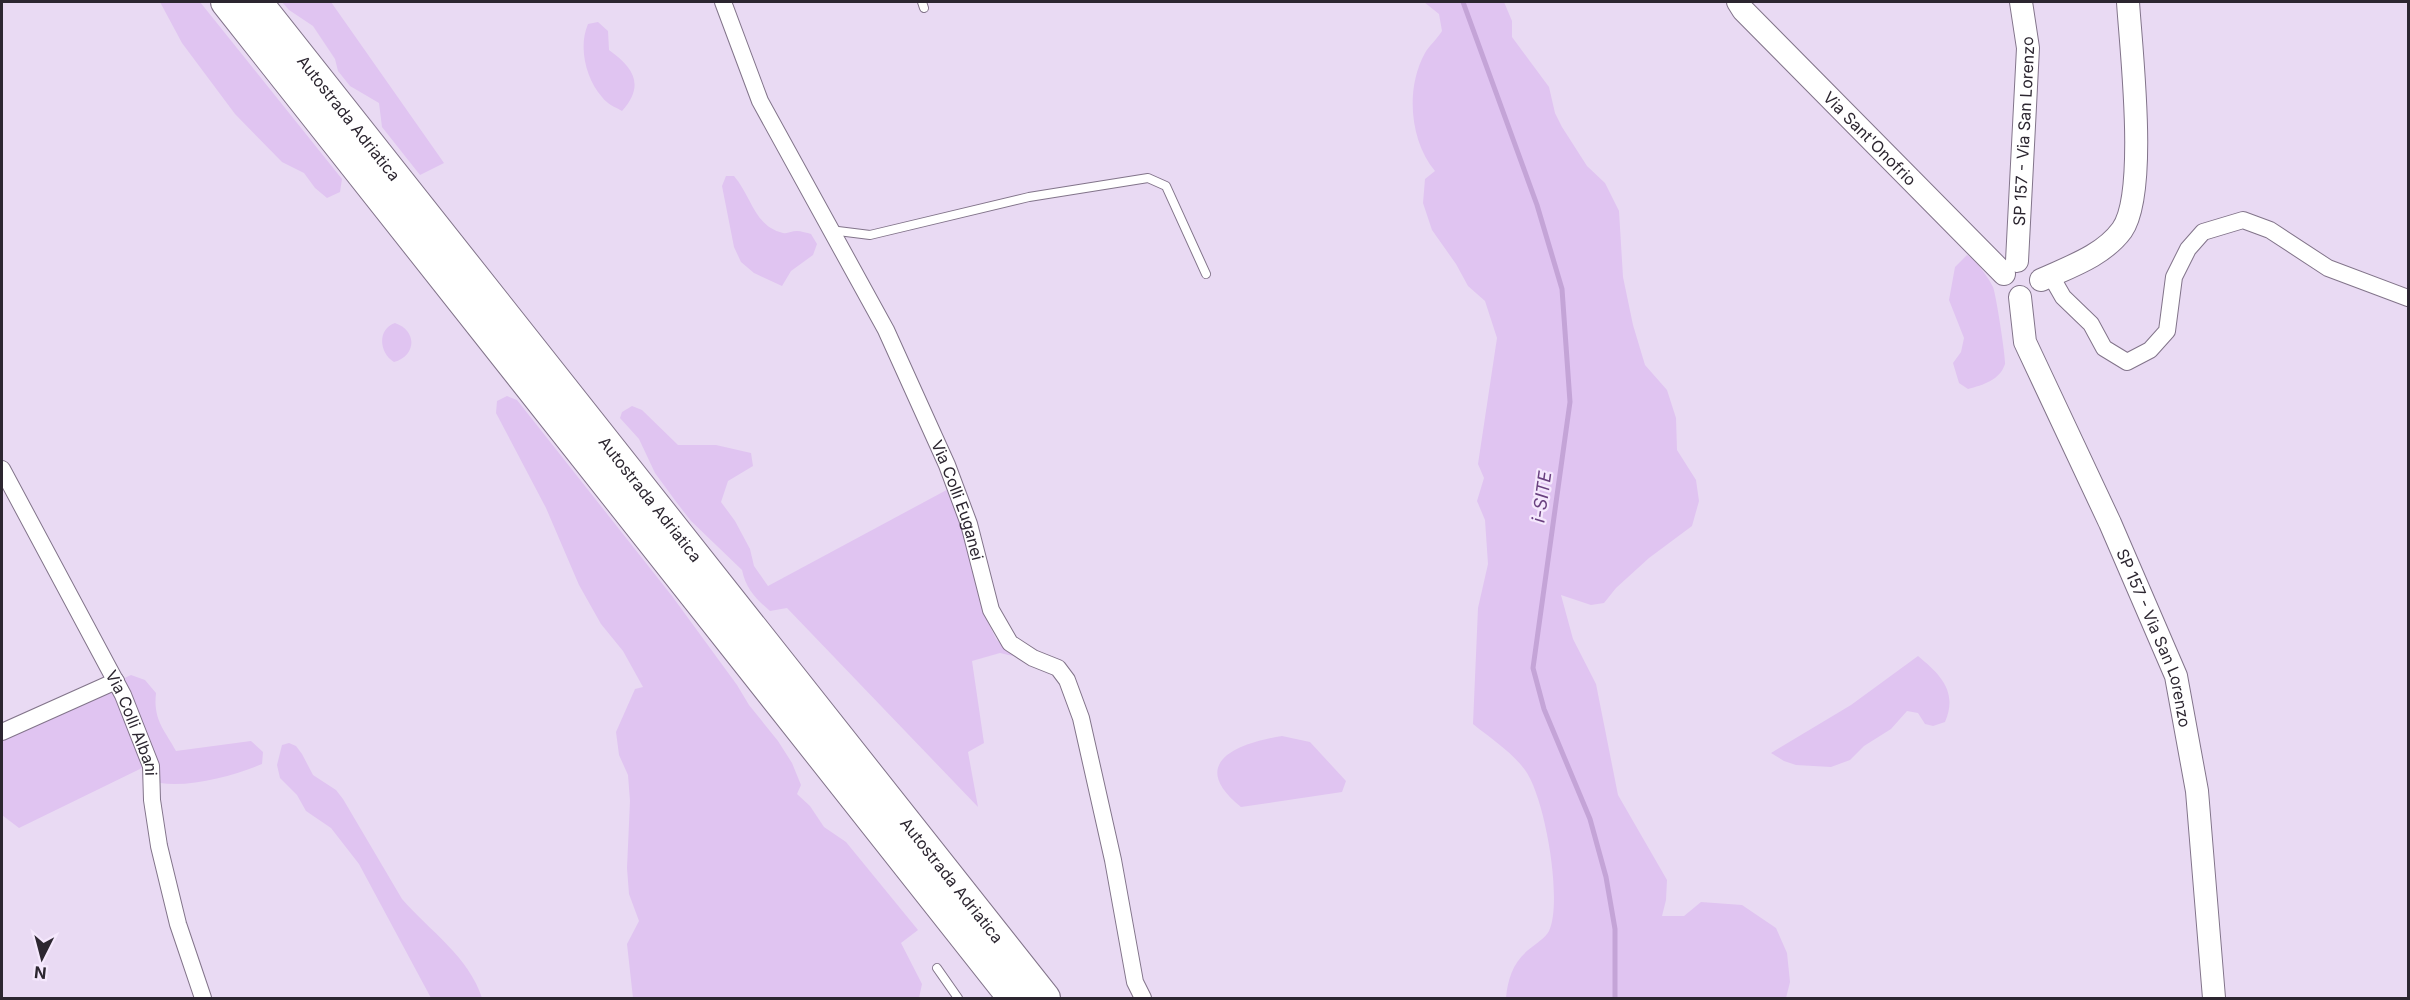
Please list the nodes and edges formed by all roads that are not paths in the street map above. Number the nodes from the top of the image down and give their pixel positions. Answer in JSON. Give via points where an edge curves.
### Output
{"nodes":[{"id":1,"x":226,"y":2,"type":"edge"},
{"id":2,"x":257,"y":2,"type":"edge"},
{"id":3,"x":723,"y":2,"type":"edge"},
{"id":4,"x":1737,"y":2,"type":"edge"},
{"id":5,"x":2021,"y":2,"type":"edge"},
{"id":6,"x":2128,"y":2,"type":"edge"},
{"id":7,"x":830,"y":230,"type":"junction"},
{"id":8,"x":2010,"y":267,"type":"junction"},
{"id":9,"x":1206,"y":274,"type":"dead end"},
{"id":10,"x":2046,"y":278,"type":"junction"},
{"id":11,"x":2020,"y":297,"type":"junction"},
{"id":12,"x":2409,"y":298,"type":"edge"},
{"id":13,"x":2,"y":469,"type":"edge"},
{"id":14,"x":116,"y":681,"type":"junction"},
{"id":15,"x":2,"y":732,"type":"edge"},
{"id":16,"x":937,"y":968,"type":"dead end"},
{"id":17,"x":203,"y":999,"type":"edge"},
{"id":18,"x":958,"y":999,"type":"edge"},
{"id":19,"x":1013,"y":999,"type":"edge"},
{"id":20,"x":1045,"y":999,"type":"edge"},
{"id":21,"x":1143,"y":999,"type":"edge"},
{"id":22,"x":2214,"y":999,"type":"edge"}],
"edges":[{"from":1,"to":19,"type":"highway","name":"Autostrada Adriatica"},
{"from":2,"to":20,"type":"highway","name":"Autostrada Adriatica"},
{"from":3,"to":7,"type":"street","name":"Via Colli Euganei","via":[[760,101]]},
{"from":4,"to":8,"type":"main road","name":"Via Sant'Onofrio"},
{"from":5,"to":8,"type":"main road","name":"SP 157 - Via San Lorenzo","via":[[2028,48]]},
{"from":6,"to":10,"type":"main road","via":[[2134,198],[2123,229],[2102,250]]},
{"from":7,"to":9,"type":"lane","via":[[870,235],[1029,197],[1148,178],[1166,186]]},
{"from":7,"to":21,"type":"street","name":"Via Colli Euganei","via":[[886,330],[946,465],[969,524],[992,610],[1010,643],[1058,668],[1067,680],[1081,718],[1135,982]]},
{"from":8,"to":10,"type":"main road","via":[[2029,261]]},
{"from":8,"to":11,"type":"main road","via":[[2003,281],[2009,292]]},
{"from":10,"to":11,"type":"main road","via":[[2032,295]]},
{"from":10,"to":12,"type":"street","via":[[2091,324],[2104,348],[2127,362],[2150,350],[2167,331],[2174,277],[2188,249],[2203,232],[2243,220],[2270,230],[2328,268]]},
{"from":11,"to":22,"type":"main road","name":"SP 157 - Via San Lorenzo","via":[[2025,342],[2176,676],[2197,791]]},
{"from":13,"to":14,"type":"street","name":"Via Colli Albani"},
{"from":14,"to":15,"type":"street"},
{"from":14,"to":17,"type":"street","name":"Via Colli Albani","via":[[151,766],[159,846],[178,924]]},
{"from":16,"to":18,"type":"lane"}]}
